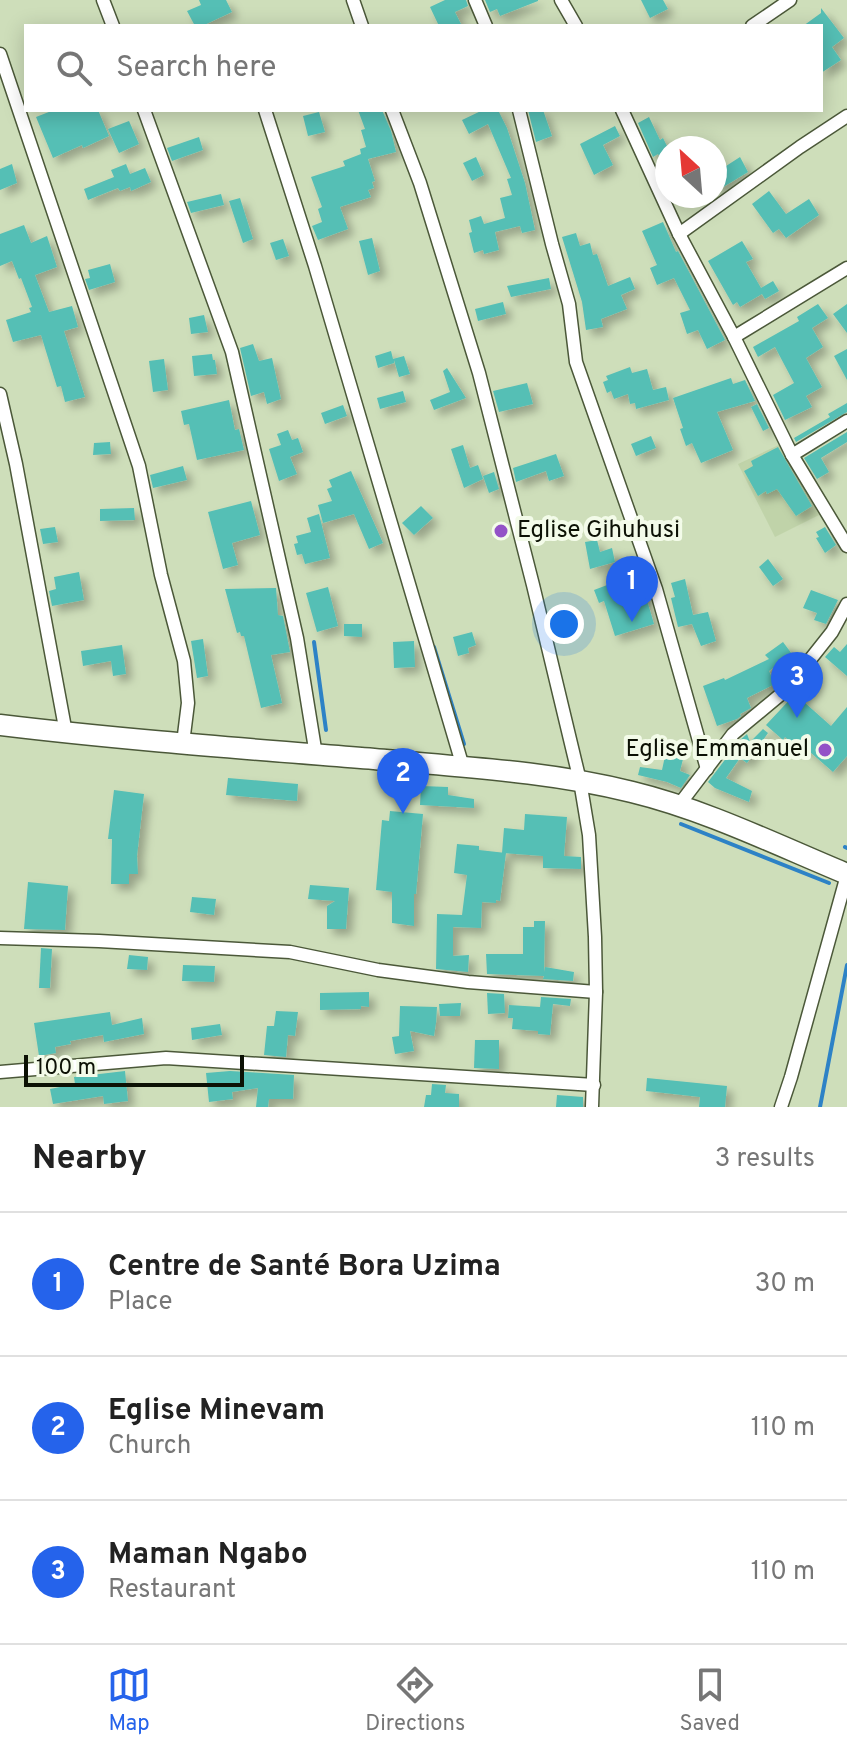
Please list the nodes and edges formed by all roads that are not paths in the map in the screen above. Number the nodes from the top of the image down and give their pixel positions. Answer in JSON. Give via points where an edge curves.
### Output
{"nodes":[{"id":1,"x":103,"y":0,"type":"edge"},
{"id":2,"x":353,"y":0,"type":"edge"},
{"id":3,"x":475,"y":0,"type":"edge"},
{"id":4,"x":561,"y":0,"type":"edge"},
{"id":5,"x":790,"y":0,"type":"edge"},
{"id":6,"x":112,"y":24,"type":"edge"},
{"id":7,"x":361,"y":24,"type":"edge"},
{"id":8,"x":485,"y":24,"type":"edge"},
{"id":9,"x":575,"y":24,"type":"edge"},
{"id":10,"x":755,"y":24,"type":"edge"},
{"id":11,"x":0,"y":54,"type":"edge"},
{"id":12,"x":145,"y":112,"type":"edge"},
{"id":13,"x":266,"y":112,"type":"edge"},
{"id":14,"x":393,"y":112,"type":"edge"},
{"id":15,"x":519,"y":112,"type":"edge"},
{"id":16,"x":623,"y":112,"type":"edge"},
{"id":17,"x":847,"y":116,"type":"edge"},
{"id":18,"x":679,"y":234,"type":"junction"},
{"id":19,"x":847,"y":268,"type":"edge"},
{"id":20,"x":734,"y":337,"type":"junction"},
{"id":21,"x":0,"y":394,"type":"edge"},
{"id":22,"x":847,"y":421,"type":"edge"},
{"id":23,"x":792,"y":455,"type":"junction"},
{"id":24,"x":847,"y":546,"type":"edge"},
{"id":25,"x":847,"y":604,"type":"edge"},
{"id":26,"x":0,"y":725,"type":"edge"},
{"id":27,"x":66,"y":733,"type":"junction"},
{"id":28,"x":183,"y":743,"type":"junction"},
{"id":29,"x":316,"y":755,"type":"junction"},
{"id":30,"x":463,"y":767,"type":"junction"},
{"id":31,"x":707,"y":769,"type":"junction"},
{"id":32,"x":580,"y":781,"type":"junction"},
{"id":33,"x":679,"y":805,"type":"junction"},
{"id":34,"x":847,"y":874,"type":"edge"},
{"id":35,"x":0,"y":938,"type":"edge"},
{"id":36,"x":596,"y":992,"type":"junction"},
{"id":37,"x":0,"y":1072,"type":"edge"},
{"id":38,"x":594,"y":1085,"type":"junction"},
{"id":39,"x":592,"y":1107,"type":"edge"},
{"id":40,"x":781,"y":1107,"type":"edge"}],
"edges":[{"from":1,"to":6,"type":"street"},
{"from":2,"to":7,"type":"street"},
{"from":3,"to":8,"type":"street"},
{"from":4,"to":9,"type":"street"},
{"from":5,"to":10,"type":"street"},
{"from":11,"to":28,"type":"street","via":[[139,466],[184,661],[188,703]]},
{"from":12,"to":29,"type":"street","via":[[232,352],[297,638]]},
{"from":13,"to":30,"type":"street"},
{"from":14,"to":32,"type":"street","via":[[479,373]]},
{"from":15,"to":31,"type":"street","via":[[569,304],[576,362],[656,589]]},
{"from":16,"to":18,"type":"street"},
{"from":17,"to":18,"type":"street"},
{"from":18,"to":20,"type":"street"},
{"from":19,"to":20,"type":"street"},
{"from":20,"to":23,"type":"street"},
{"from":21,"to":27,"type":"street"},
{"from":22,"to":23,"type":"street"},
{"from":23,"to":24,"type":"street"},
{"from":25,"to":31,"type":"street","via":[[786,690],[733,734]]},
{"from":26,"to":27,"type":"main road"},
{"from":27,"to":28,"type":"main road"},
{"from":28,"to":29,"type":"main road"},
{"from":29,"to":30,"type":"main road"},
{"from":30,"to":32,"type":"main road"},
{"from":31,"to":33,"type":"street"},
{"from":32,"to":33,"type":"main road"},
{"from":32,"to":36,"type":"street","via":[[589,835]]},
{"from":33,"to":34,"type":"main road"},
{"from":34,"to":40,"type":"street"},
{"from":35,"to":36,"type":"street","via":[[290,952],[468,982]]},
{"from":36,"to":38,"type":"street"},
{"from":37,"to":38,"type":"street","via":[[166,1058]]},
{"from":38,"to":39,"type":"street"}]}
